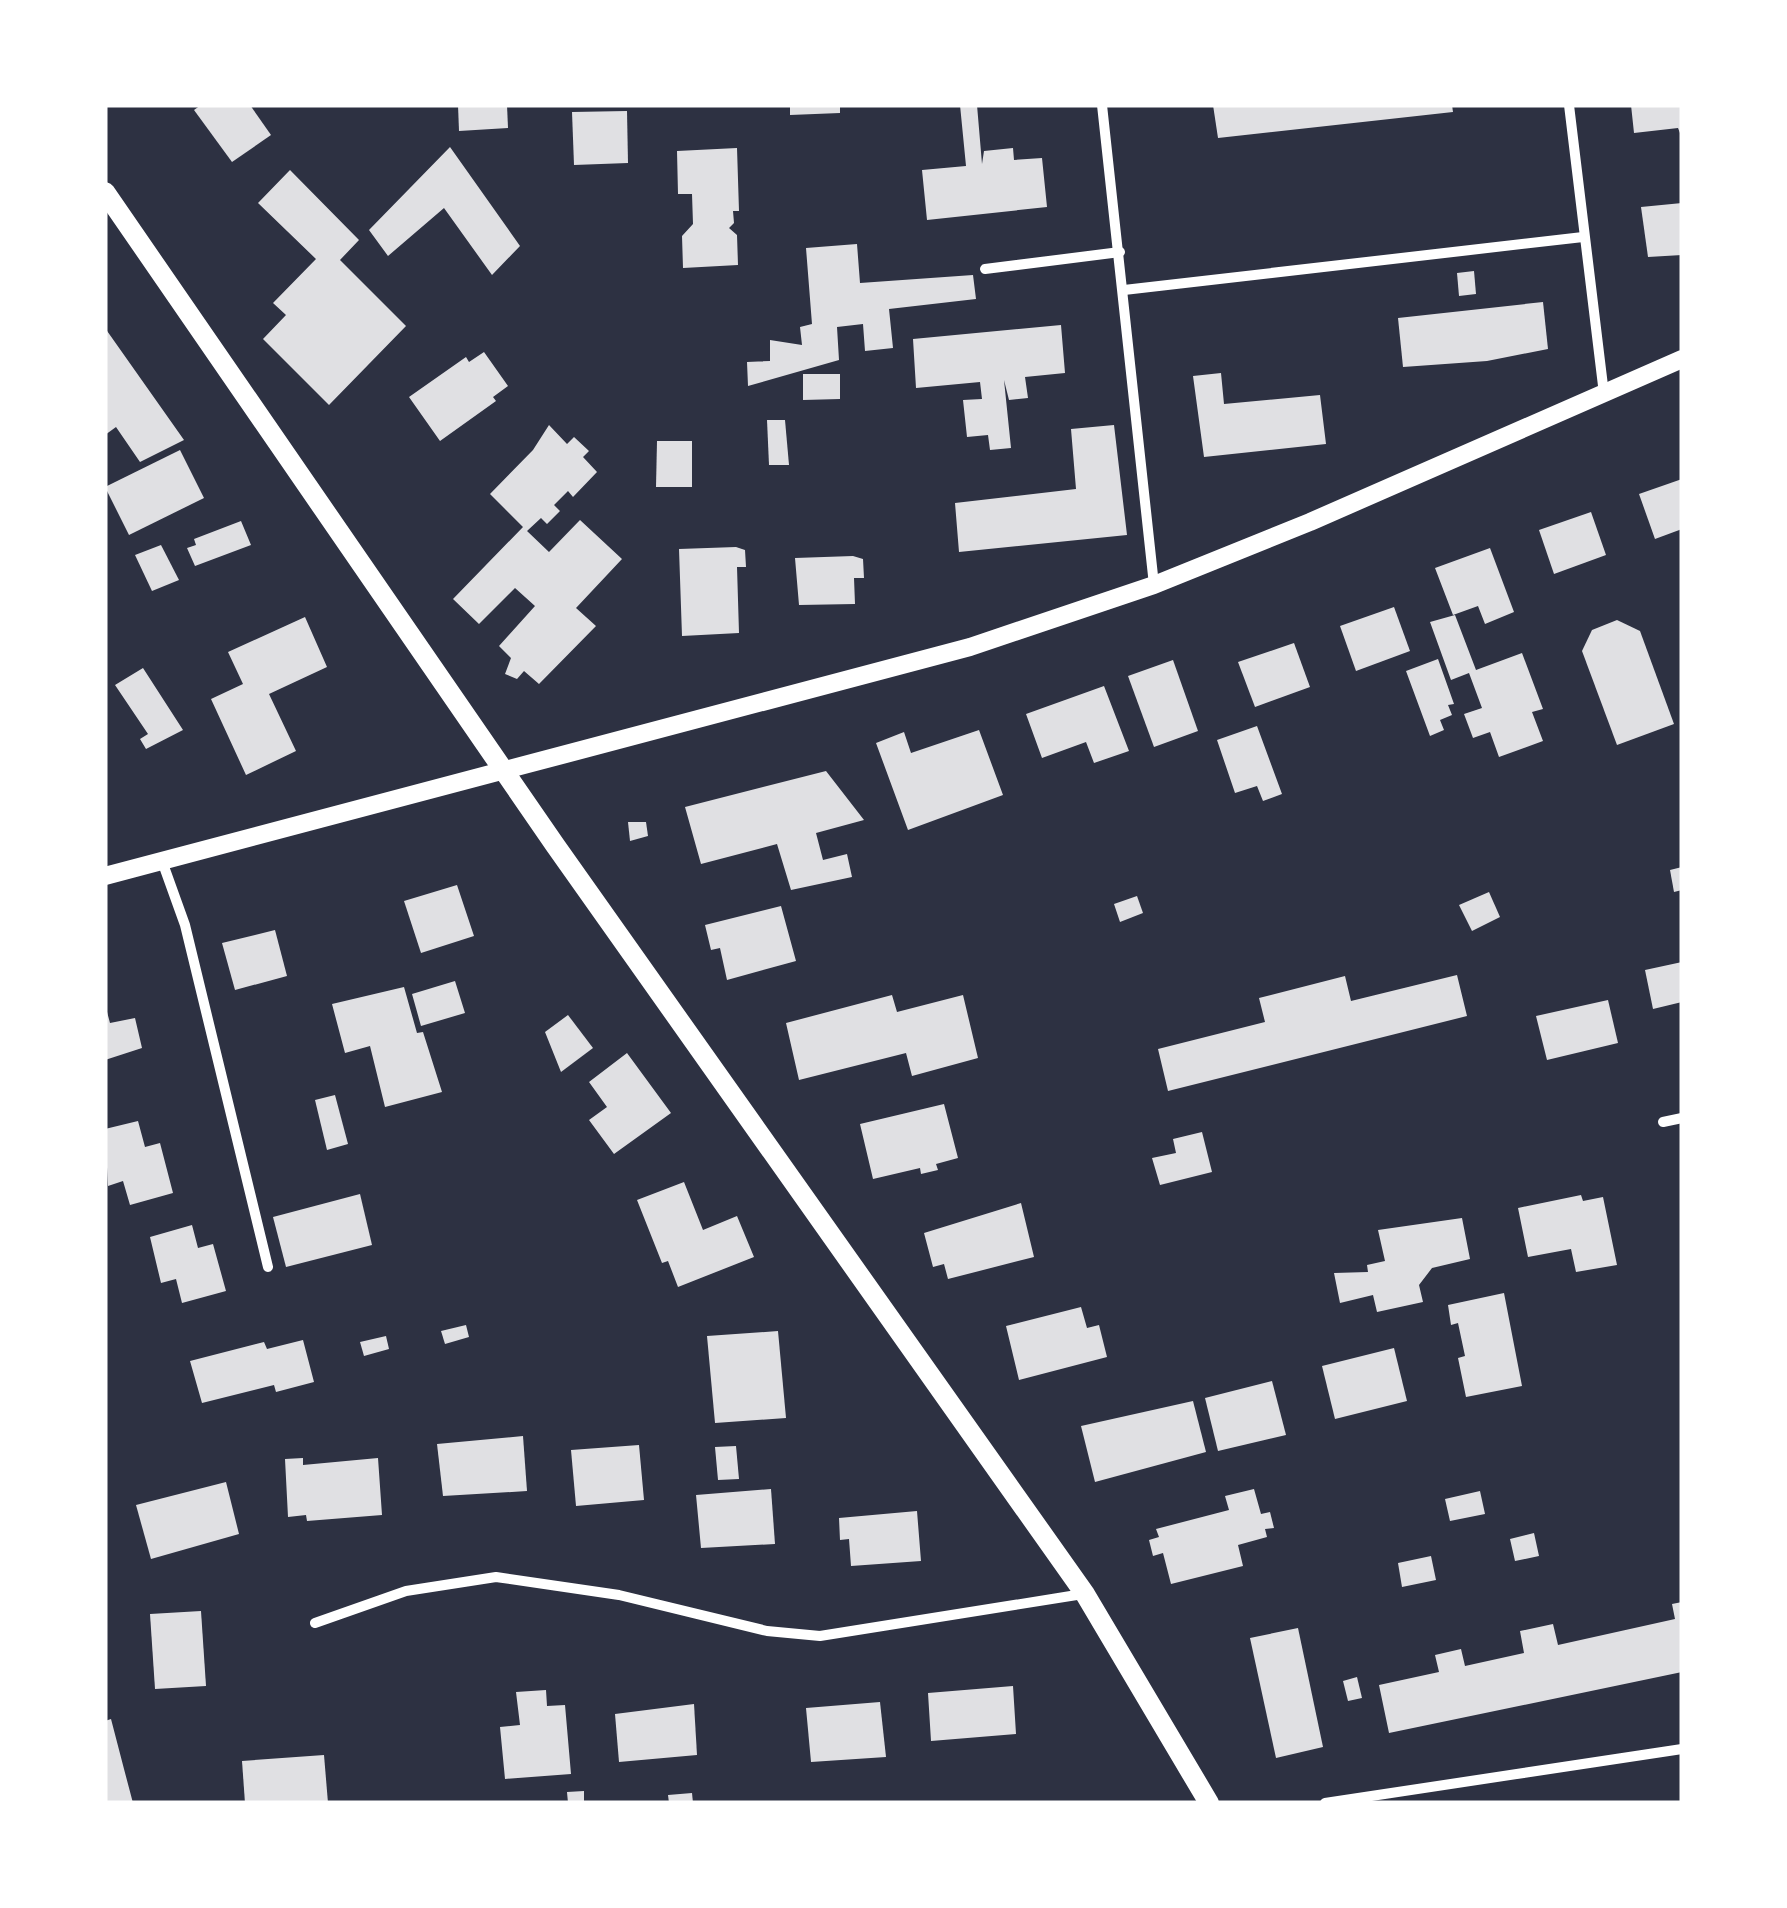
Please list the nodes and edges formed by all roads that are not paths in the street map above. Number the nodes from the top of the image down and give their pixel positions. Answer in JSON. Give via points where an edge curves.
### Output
{"nodes":[{"id":1,"x":1102,"y":105,"type":"edge"},
{"id":2,"x":1569,"y":105,"type":"edge"},
{"id":3,"x":105,"y":192,"type":"edge"},
{"id":4,"x":1583,"y":237,"type":"junction"},
{"id":5,"x":1120,"y":252,"type":"junction"},
{"id":6,"x":986,"y":269,"type":"dead end"},
{"id":7,"x":1124,"y":290,"type":"junction"},
{"id":8,"x":1682,"y":359,"type":"edge"},
{"id":9,"x":1604,"y":394,"type":"junction"},
{"id":10,"x":1154,"y":585,"type":"junction"},
{"id":11,"x":502,"y":769,"type":"junction"},
{"id":12,"x":162,"y":861,"type":"junction"},
{"id":13,"x":105,"y":876,"type":"edge"},
{"id":14,"x":1682,"y":1118,"type":"edge"},
{"id":15,"x":1663,"y":1122,"type":"dead end"},
{"id":16,"x":268,"y":1267,"type":"dead end"},
{"id":17,"x":1085,"y":1594,"type":"junction"},
{"id":18,"x":315,"y":1623,"type":"dead end"},
{"id":19,"x":1682,"y":1749,"type":"edge"},
{"id":20,"x":1210,"y":1803,"type":"edge"},
{"id":21,"x":1324,"y":1803,"type":"edge"}],
"edges":[{"from":1,"to":5,"type":"street"},
{"from":2,"to":4,"type":"street"},
{"from":3,"to":11,"type":"main road"},
{"from":4,"to":7,"type":"street"},
{"from":4,"to":9,"type":"street"},
{"from":5,"to":6,"type":"street"},
{"from":5,"to":7,"type":"street"},
{"from":7,"to":10,"type":"street"},
{"from":8,"to":9,"type":"street"},
{"from":9,"to":10,"type":"street"},
{"from":10,"to":11,"type":"street","via":[[970,647]]},
{"from":11,"to":12,"type":"street"},
{"from":11,"to":17,"type":"main road"},
{"from":12,"to":13,"type":"street"},
{"from":12,"to":16,"type":"street","via":[[186,925]]},
{"from":14,"to":15,"type":"street"},
{"from":17,"to":18,"type":"street","via":[[820,1636],[496,1578],[406,1591]]},
{"from":17,"to":20,"type":"main road"},
{"from":19,"to":21,"type":"street"}]}
